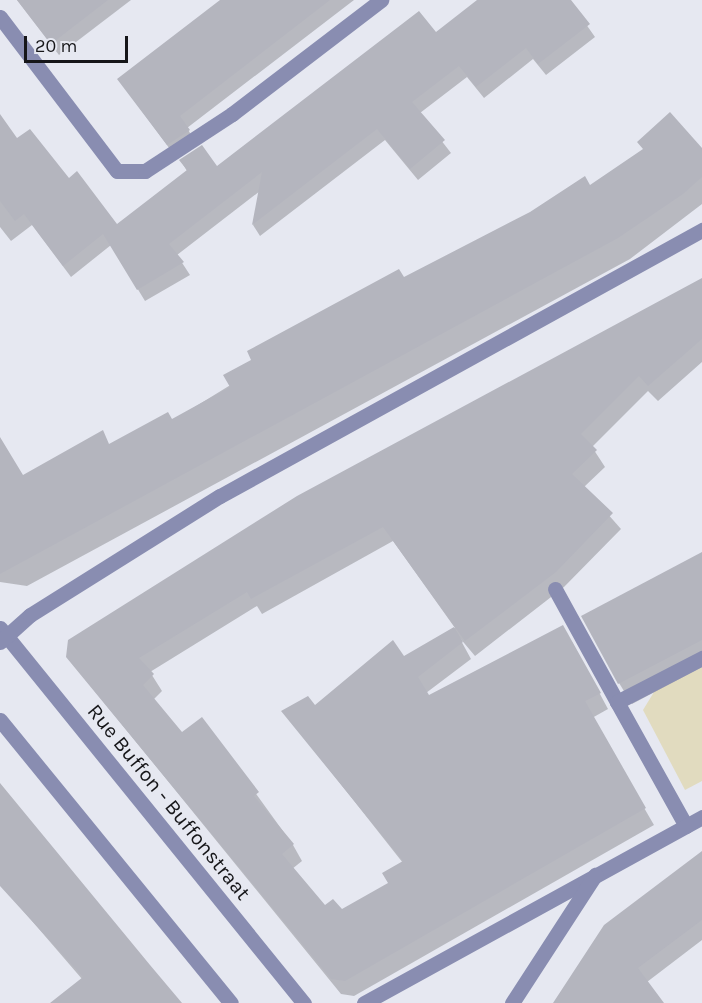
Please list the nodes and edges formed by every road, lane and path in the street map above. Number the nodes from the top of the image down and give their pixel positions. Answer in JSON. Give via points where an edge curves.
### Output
{"nodes":[{"id":1,"x":381,"y":0,"type":"edge"},
{"id":2,"x":0,"y":17,"type":"edge"},
{"id":3,"x":702,"y":230,"type":"edge"},
{"id":4,"x":555,"y":589,"type":"dead end"},
{"id":5,"x":2,"y":635,"type":"edge"},
{"id":6,"x":702,"y":658,"type":"edge"},
{"id":7,"x":617,"y":702,"type":"junction"},
{"id":8,"x":0,"y":720,"type":"edge"},
{"id":9,"x":702,"y":817,"type":"edge"},
{"id":10,"x":686,"y":826,"type":"junction"},
{"id":11,"x":597,"y":871,"type":"junction"},
{"id":12,"x":231,"y":1003,"type":"edge"},
{"id":13,"x":304,"y":1003,"type":"edge"},
{"id":14,"x":363,"y":1003,"type":"edge"},
{"id":15,"x":512,"y":1003,"type":"edge"}],
"edges":[{"from":1,"to":2,"type":"street","via":[[232,114],[145,171],[117,171]]},
{"from":3,"to":5,"type":"street","via":[[220,496],[130,549]]},
{"from":4,"to":7,"type":"street"},
{"from":5,"to":13,"type":"street","name":"Rue Buffon - Buffonstraat"},
{"from":6,"to":7,"type":"street"},
{"from":7,"to":10,"type":"street"},
{"from":8,"to":12,"type":"street"},
{"from":9,"to":10,"type":"street"},
{"from":10,"to":11,"type":"street"},
{"from":11,"to":14,"type":"street"},
{"from":11,"to":15,"type":"street"}]}
